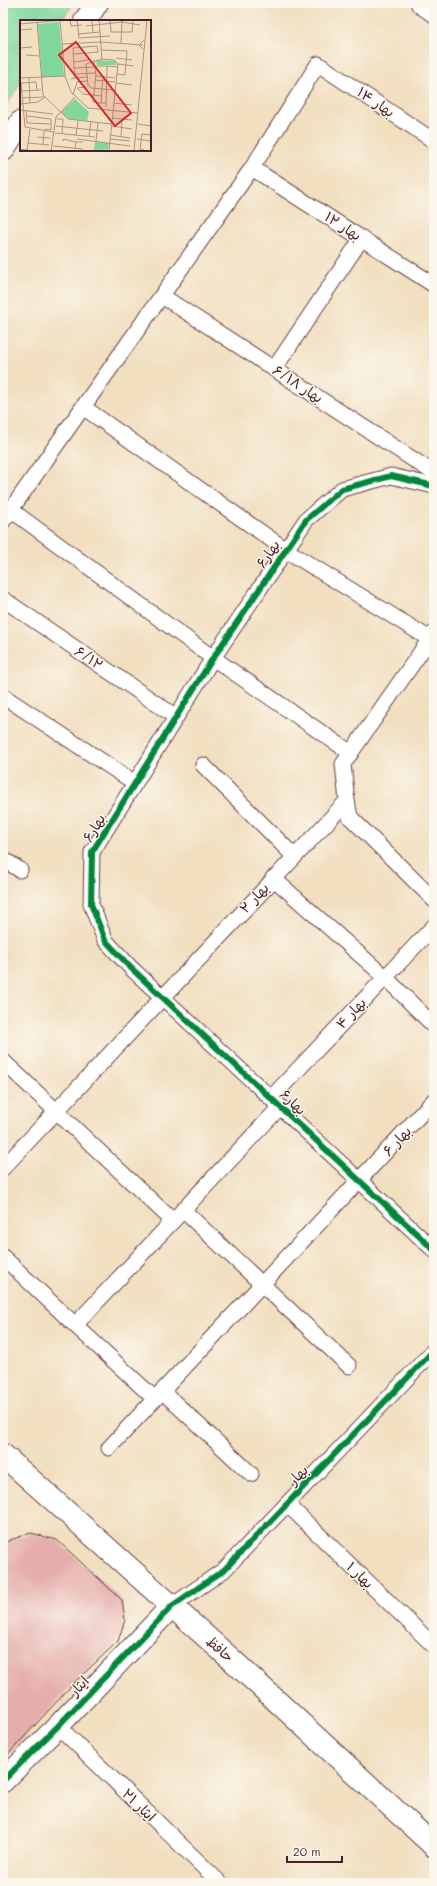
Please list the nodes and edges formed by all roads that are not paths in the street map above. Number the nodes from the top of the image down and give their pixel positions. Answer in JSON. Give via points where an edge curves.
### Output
{"nodes":[{"id":1,"x":97,"y":3,"type":"edge"},
{"id":2,"x":422,"y":3,"type":"edge"},
{"id":3,"x":434,"y":11,"type":"edge"},
{"id":4,"x":86,"y":20,"type":"edge"},
{"id":5,"x":20,"y":124,"type":"edge"},
{"id":6,"x":434,"y":141,"type":"edge"},
{"id":7,"x":3,"y":150,"type":"edge"},
{"id":8,"x":252,"y":168,"type":"junction"},
{"id":9,"x":362,"y":238,"type":"junction"},
{"id":10,"x":434,"y":285,"type":"edge"},
{"id":11,"x":162,"y":296,"type":"junction"},
{"id":12,"x":274,"y":369,"type":"junction"},
{"id":13,"x":83,"y":407,"type":"junction"},
{"id":14,"x":434,"y":473,"type":"edge"},
{"id":15,"x":434,"y":486,"type":"edge"},
{"id":16,"x":7,"y":516,"type":"edge"},
{"id":17,"x":286,"y":550,"type":"junction"},
{"id":18,"x":3,"y":599,"type":"edge"},
{"id":19,"x":432,"y":636,"type":"edge"},
{"id":20,"x":213,"y":658,"type":"junction"},
{"id":21,"x":3,"y":696,"type":"edge"},
{"id":22,"x":176,"y":718,"type":"junction"},
{"id":23,"x":351,"y":753,"type":"junction"},
{"id":24,"x":203,"y":765,"type":"dead end"},
{"id":25,"x":135,"y":783,"type":"junction"},
{"id":26,"x":347,"y":801,"type":"junction"},
{"id":27,"x":294,"y":856,"type":"junction"},
{"id":28,"x":3,"y":858,"type":"edge"},
{"id":29,"x":20,"y":870,"type":"dead end"},
{"id":30,"x":273,"y":878,"type":"junction"},
{"id":31,"x":434,"y":900,"type":"edge"},
{"id":32,"x":433,"y":927,"type":"edge"},
{"id":33,"x":385,"y":977,"type":"junction"},
{"id":34,"x":162,"y":996,"type":"junction"},
{"id":35,"x":434,"y":1026,"type":"edge"},
{"id":36,"x":3,"y":1061,"type":"edge"},
{"id":37,"x":434,"y":1100,"type":"edge"},
{"id":38,"x":276,"y":1102,"type":"junction"},
{"id":39,"x":56,"y":1111,"type":"junction"},
{"id":40,"x":3,"y":1168,"type":"edge"},
{"id":41,"x":360,"y":1181,"type":"junction"},
{"id":42,"x":183,"y":1210,"type":"junction"},
{"id":43,"x":172,"y":1221,"type":"junction"},
{"id":44,"x":434,"y":1250,"type":"edge"},
{"id":45,"x":3,"y":1257,"type":"edge"},
{"id":46,"x":262,"y":1285,"type":"junction"},
{"id":47,"x":75,"y":1325,"type":"junction"},
{"id":48,"x":434,"y":1350,"type":"edge"},
{"id":49,"x":349,"y":1366,"type":"dead end"},
{"id":50,"x":159,"y":1395,"type":"junction"},
{"id":51,"x":109,"y":1448,"type":"dead end"},
{"id":52,"x":3,"y":1456,"type":"edge"},
{"id":53,"x":251,"y":1474,"type":"dead end"},
{"id":54,"x":287,"y":1504,"type":"junction"},
{"id":55,"x":172,"y":1606,"type":"junction"},
{"id":56,"x":434,"y":1646,"type":"edge"},
{"id":57,"x":58,"y":1726,"type":"junction"},
{"id":58,"x":3,"y":1781,"type":"edge"},
{"id":59,"x":434,"y":1846,"type":"edge"},
{"id":60,"x":216,"y":1882,"type":"edge"}],
"edges":[{"from":1,"to":4,"type":"main road"},
{"from":2,"to":3,"type":"main road"},
{"from":5,"to":7,"type":"main road"},
{"from":6,"to":8,"type":"street","name":"بهار ۱۴","via":[[318,64]]},
{"from":8,"to":9,"type":"street","name":"بهار ۱۲"},
{"from":8,"to":11,"type":"street"},
{"from":9,"to":10,"type":"street","name":"بهار ۱۲"},
{"from":9,"to":12,"type":"street"},
{"from":11,"to":12,"type":"street","name":"بهار ۶/۱۸"},
{"from":11,"to":13,"type":"street"},
{"from":12,"to":14,"type":"street","name":"بهار ۶/۱۸"},
{"from":13,"to":16,"type":"street"},
{"from":13,"to":17,"type":"street"},
{"from":15,"to":17,"type":"street","name":"بهار۶","via":[[391,476],[342,489],[306,520]]},
{"from":16,"to":20,"type":"street"},
{"from":17,"to":19,"type":"street"},
{"from":17,"to":20,"type":"street","name":"بهار۶"},
{"from":18,"to":22,"type":"street","name":"۶/۱۲"},
{"from":19,"to":23,"type":"street"},
{"from":20,"to":22,"type":"street","name":"بهار۶"},
{"from":20,"to":23,"type":"street"},
{"from":21,"to":25,"type":"street"},
{"from":22,"to":25,"type":"street","name":"بهار۶"},
{"from":23,"to":26,"type":"street","via":[[343,764]]},
{"from":24,"to":27,"type":"street"},
{"from":25,"to":34,"type":"street","name":"بهار۶","via":[[92,852],[91,904],[105,940]]},
{"from":26,"to":27,"type":"street","name":"بهار ۲"},
{"from":26,"to":31,"type":"street","via":[[350,818]]},
{"from":27,"to":30,"type":"street","name":"بهار ۲"},
{"from":28,"to":29,"type":"street"},
{"from":30,"to":33,"type":"street"},
{"from":30,"to":34,"type":"street","name":"بهار ۲"},
{"from":32,"to":33,"type":"street","name":"بهار ۴"},
{"from":33,"to":35,"type":"street"},
{"from":33,"to":38,"type":"street","name":"بهار ۴"},
{"from":34,"to":38,"type":"street","name":"بهار۶"},
{"from":34,"to":39,"type":"street","name":"بهار ۲"},
{"from":36,"to":39,"type":"street"},
{"from":37,"to":41,"type":"street","name":"بهار ۶"},
{"from":38,"to":41,"type":"street","name":"بهار۶"},
{"from":38,"to":42,"type":"street","name":"بهار ۴"},
{"from":39,"to":40,"type":"street","name":"بهار ۲"},
{"from":39,"to":43,"type":"street"},
{"from":41,"to":44,"type":"street","name":"بهار۶"},
{"from":41,"to":46,"type":"street","name":"بهار ۶"},
{"from":42,"to":43,"type":"street","name":"بهار ۴"},
{"from":42,"to":46,"type":"street"},
{"from":43,"to":47,"type":"street","name":"بهار ۴"},
{"from":45,"to":47,"type":"street"},
{"from":46,"to":49,"type":"street"},
{"from":46,"to":50,"type":"street","name":"بهار ۶"},
{"from":47,"to":50,"type":"street"},
{"from":48,"to":54,"type":"street","name":"بهار"},
{"from":50,"to":51,"type":"street","name":"بهار ۶"},
{"from":50,"to":53,"type":"street"},
{"from":52,"to":55,"type":"main road","name":"حافظ"},
{"from":54,"to":55,"type":"street","name":"بهار","via":[[224,1570]]},
{"from":54,"to":56,"type":"street","name":"بهار ۱"},
{"from":55,"to":57,"type":"main road","name":"ایثار"},
{"from":55,"to":59,"type":"main road","name":"حافظ"},
{"from":57,"to":58,"type":"main road","name":"ایثار"},
{"from":57,"to":60,"type":"street","name":"ایثار ۲۱"}]}
